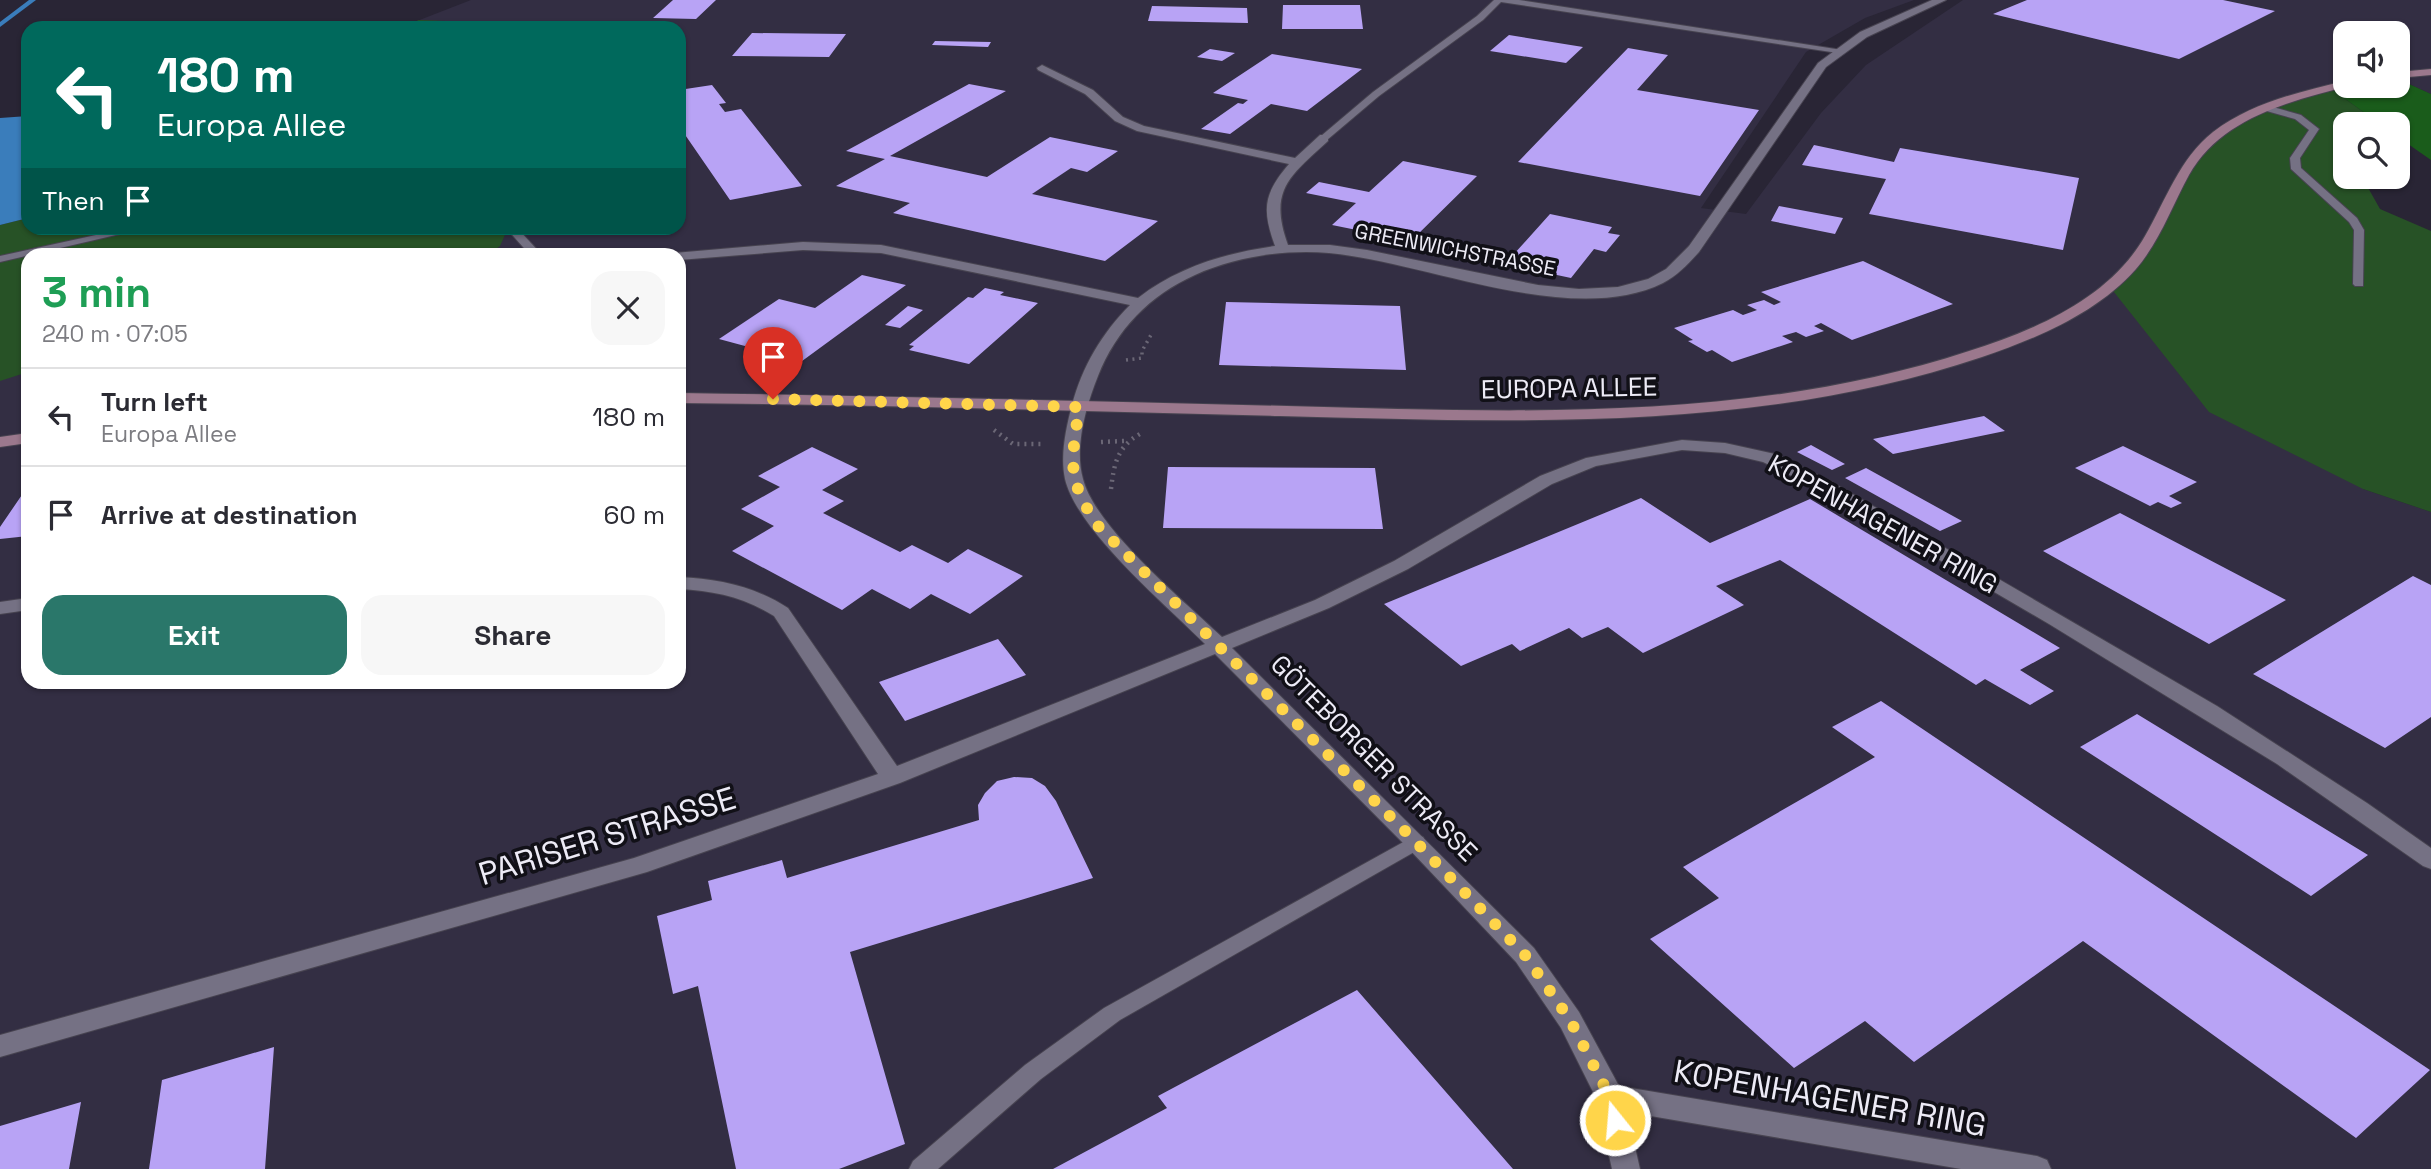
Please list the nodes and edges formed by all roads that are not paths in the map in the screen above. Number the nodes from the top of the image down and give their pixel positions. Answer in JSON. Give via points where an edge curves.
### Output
{"nodes":[{"id":1,"x":1500,"y":0,"type":"edge"},
{"id":2,"x":1941,"y":0,"type":"edge"},
{"id":3,"x":1838,"y":50,"type":"junction"},
{"id":4,"x":1042,"y":68,"type":"dead end"},
{"id":5,"x":2431,"y":72,"type":"edge"},
{"id":6,"x":2410,"y":74,"type":"edge"},
{"id":7,"x":2333,"y":92,"type":"edge"},
{"id":8,"x":2266,"y":108,"type":"junction"},
{"id":9,"x":1324,"y":138,"type":"joint"},
{"id":10,"x":1297,"y":162,"type":"junction"},
{"id":11,"x":109,"y":235,"type":"edge"},
{"id":12,"x":518,"y":235,"type":"edge"},
{"id":13,"x":50,"y":248,"type":"edge"},
{"id":14,"x":530,"y":248,"type":"edge"},
{"id":15,"x":1283,"y":249,"type":"junction"},
{"id":16,"x":21,"y":254,"type":"edge"},
{"id":17,"x":686,"y":255,"type":"edge"},
{"id":18,"x":0,"y":259,"type":"edge"},
{"id":19,"x":2359,"y":284,"type":"dead end"},
{"id":20,"x":1141,"y":303,"type":"junction"},
{"id":21,"x":686,"y":398,"type":"edge"},
{"id":22,"x":1079,"y":407,"type":"junction"},
{"id":23,"x":21,"y":439,"type":"edge"},
{"id":24,"x":0,"y":442,"type":"edge"},
{"id":25,"x":686,"y":583,"type":"edge"},
{"id":26,"x":21,"y":605,"type":"edge"},
{"id":27,"x":0,"y":608,"type":"edge"},
{"id":28,"x":1219,"y":645,"type":"junction"},
{"id":29,"x":892,"y":777,"type":"junction"},
{"id":30,"x":1416,"y":842,"type":"junction"},
{"id":31,"x":2431,"y":860,"type":"edge"},
{"id":32,"x":0,"y":1046,"type":"edge"},
{"id":33,"x":1610,"y":1097,"type":"junction"},
{"id":34,"x":921,"y":1169,"type":"edge"},
{"id":35,"x":1626,"y":1169,"type":"edge"},
{"id":36,"x":2037,"y":1169,"type":"edge"}],
"edges":[{"from":1,"to":3,"type":"lane"},
{"from":1,"to":9,"type":"lane"},
{"from":2,"to":3,"type":"street","name":"GREENWICHSTRASSE","via":[[1870,29]]},
{"from":3,"to":15,"type":"street","name":"GREENWICHSTRASSE","via":[[1803,90],[1694,249],[1674,270],[1653,282],[1583,293],[1543,290],[1379,255],[1326,248]]},
{"from":4,"to":10,"type":"street","via":[[1142,129]]},
{"from":5,"to":6,"type":"main road"},
{"from":7,"to":8,"type":"main road","name":"EUROPA ALLEE"},
{"from":8,"to":19,"type":"lane","via":[[2298,117],[2314,129],[2295,158],[2296,169],[2359,230]]},
{"from":8,"to":22,"type":"main road","name":"EUROPA ALLEE","via":[[2207,142],[2188,165],[2136,261],[2110,287],[2034,332],[1933,368],[1760,402],[1617,414]]},
{"from":9,"to":10,"type":"street"},
{"from":10,"to":15,"type":"street","via":[[1273,201],[1274,224]]},
{"from":11,"to":13,"type":"lane"},
{"from":12,"to":14,"type":"lane"},
{"from":15,"to":20,"type":"street","name":"GREENWICHSTRASSE","via":[[1185,274]]},
{"from":16,"to":18,"type":"lane"},
{"from":17,"to":20,"type":"street","via":[[803,246],[881,249]]},
{"from":20,"to":22,"type":"street","name":"GREENWICHSTRASSE","via":[[1094,360]]},
{"from":21,"to":22,"type":"main road","name":"EUROPA ALLEE"},
{"from":22,"to":28,"type":"street","name":"GÖTEBORGER STRASSE","via":[[1073,477],[1083,504],[1098,526]]},
{"from":23,"to":24,"type":"main road"},
{"from":25,"to":29,"type":"street","via":[[716,585],[758,596],[781,612]]},
{"from":26,"to":27,"type":"street"},
{"from":28,"to":29,"type":"street","name":"PARISER STRASSE"},
{"from":28,"to":30,"type":"street","name":"GÖTEBORGER STRASSE"},
{"from":28,"to":31,"type":"street","name":"KOPENHAGENER RING","via":[[1322,604],[1401,565],[1546,480],[1592,462],[1682,445],[1725,448],[1769,458],[1824,485],[2245,732]]},
{"from":29,"to":32,"type":"street","name":"PARISER STRASSE","via":[[639,866]]},
{"from":30,"to":33,"type":"street","name":"GÖTEBORGER STRASSE","via":[[1525,955],[1570,1020]]},
{"from":30,"to":34,"type":"lane","via":[[1112,1014],[1033,1072]]},
{"from":33,"to":35,"type":"street","name":"GÖTEBORGER STRASSE"},
{"from":33,"to":36,"type":"street","name":"KOPENHAGENER RING"}]}
